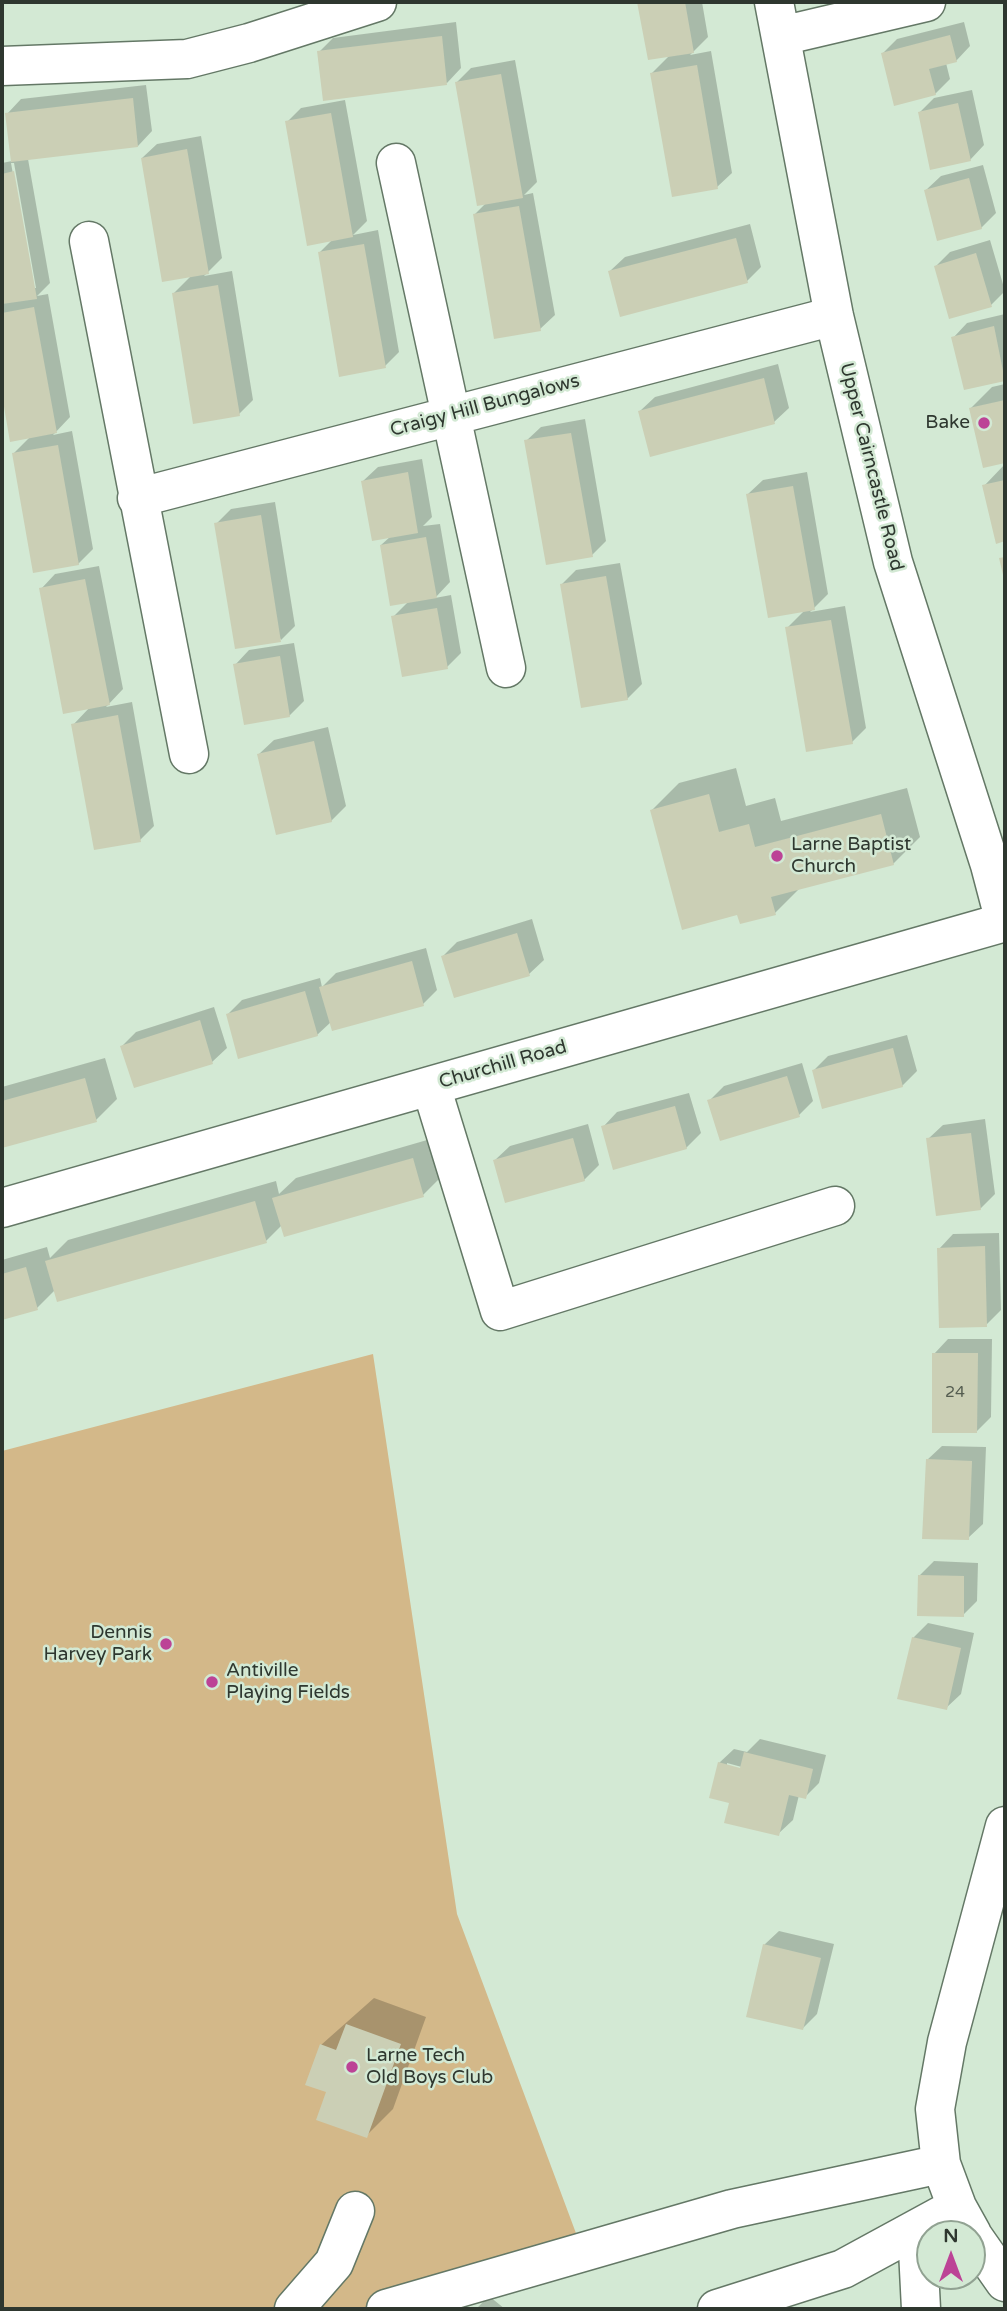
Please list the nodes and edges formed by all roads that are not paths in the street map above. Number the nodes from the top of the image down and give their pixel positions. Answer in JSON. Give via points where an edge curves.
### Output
{"nodes":[{"id":1,"x":377,"y":2,"type":"edge"},
{"id":2,"x":926,"y":2,"type":"edge"},
{"id":3,"x":778,"y":19,"type":"edge"},
{"id":4,"x":2,"y":66,"type":"edge"},
{"id":5,"x":396,"y":163,"type":"dead end"},
{"id":6,"x":89,"y":241,"type":"dead end"},
{"id":7,"x":834,"y":316,"type":"junction"},
{"id":8,"x":450,"y":415,"type":"junction"},
{"id":9,"x":137,"y":498,"type":"junction"},
{"id":10,"x":506,"y":668,"type":"dead end"},
{"id":11,"x":189,"y":754,"type":"dead end"},
{"id":12,"x":1000,"y":878,"type":"edge"},
{"id":13,"x":1005,"y":922,"type":"edge"},
{"id":14,"x":432,"y":1086,"type":"junction"},
{"id":15,"x":835,"y":1206,"type":"dead end"},
{"id":16,"x":2,"y":1208,"type":"edge"},
{"id":17,"x":1005,"y":1826,"type":"edge"},
{"id":18,"x":941,"y":2164,"type":"junction"},
{"id":19,"x":355,"y":2211,"type":"dead end"},
{"id":20,"x":969,"y":2220,"type":"edge"},
{"id":21,"x":916,"y":2231,"type":"edge"},
{"id":22,"x":920,"y":2290,"type":"edge"},
{"id":23,"x":784,"y":2299,"type":"edge"},
{"id":24,"x":293,"y":2309,"type":"edge"},
{"id":25,"x":386,"y":2309,"type":"edge"},
{"id":26,"x":717,"y":2309,"type":"edge"},
{"id":27,"x":921,"y":2309,"type":"edge"}],
"edges":[{"from":1,"to":4,"type":"street","via":[[187,59]]},
{"from":2,"to":3,"type":"street"},
{"from":3,"to":7,"type":"street","name":"Upper Cairncastle Road"},
{"from":5,"to":8,"type":"street"},
{"from":6,"to":9,"type":"street"},
{"from":7,"to":8,"type":"street","name":"Craigy Hill Bungalows"},
{"from":7,"to":12,"type":"street","name":"Upper Cairncastle Road","via":[[892,562]]},
{"from":8,"to":9,"type":"street","name":"Craigy Hill Bungalows"},
{"from":8,"to":10,"type":"street"},
{"from":9,"to":11,"type":"street"},
{"from":12,"to":13,"type":"street","name":"Upper Cairncastle Road"},
{"from":13,"to":14,"type":"street","name":"Churchill Road"},
{"from":14,"to":15,"type":"street","via":[[500,1311]]},
{"from":14,"to":16,"type":"street","name":"Churchill Road"},
{"from":17,"to":18,"type":"street","via":[[940,2075],[935,2109]]},
{"from":18,"to":20,"type":"street"},
{"from":18,"to":25,"type":"street","via":[[732,2209]]},
{"from":19,"to":24,"type":"street","via":[[334,2263]]},
{"from":21,"to":23,"type":"street"},
{"from":22,"to":27,"type":"street"},
{"from":23,"to":26,"type":"street"}]}
